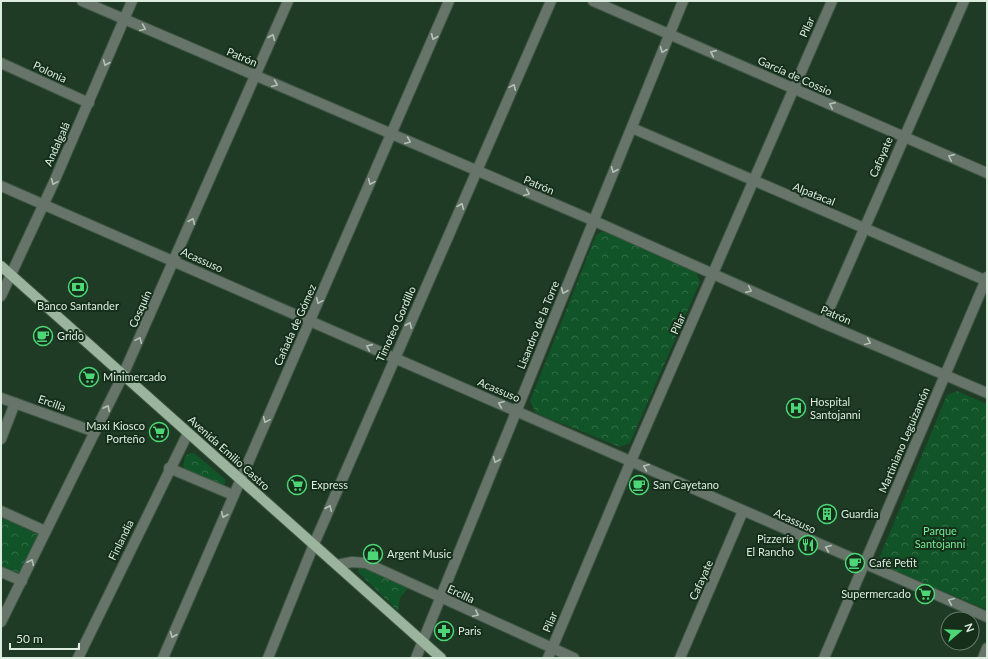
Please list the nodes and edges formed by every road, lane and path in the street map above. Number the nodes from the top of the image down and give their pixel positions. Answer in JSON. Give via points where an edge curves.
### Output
{"nodes":[{"id":1,"x":82,"y":1,"type":"edge"},
{"id":2,"x":132,"y":1,"type":"edge"},
{"id":3,"x":288,"y":1,"type":"edge"},
{"id":4,"x":449,"y":1,"type":"edge"},
{"id":5,"x":551,"y":1,"type":"edge"},
{"id":6,"x":593,"y":1,"type":"edge"},
{"id":7,"x":683,"y":1,"type":"edge"},
{"id":8,"x":832,"y":1,"type":"edge"},
{"id":9,"x":964,"y":1,"type":"edge"},
{"id":10,"x":124,"y":20,"type":"junction"},
{"id":11,"x":670,"y":34,"type":"junction"},
{"id":12,"x":1,"y":63,"type":"edge"},
{"id":13,"x":256,"y":76,"type":"junction"},
{"id":14,"x":794,"y":88,"type":"junction"},
{"id":15,"x":88,"y":103,"type":"junction"},
{"id":16,"x":632,"y":128,"type":"junction"},
{"id":17,"x":392,"y":134,"type":"junction"},
{"id":18,"x":903,"y":136,"type":"junction"},
{"id":19,"x":476,"y":171,"type":"junction"},
{"id":20,"x":987,"y":173,"type":"edge"},
{"id":21,"x":754,"y":182,"type":"junction"},
{"id":22,"x":1,"y":186,"type":"edge"},
{"id":23,"x":44,"y":204,"type":"junction"},
{"id":24,"x":592,"y":220,"type":"junction"},
{"id":25,"x":864,"y":227,"type":"junction"},
{"id":26,"x":174,"y":262,"type":"junction"},
{"id":27,"x":1,"y":266,"type":"edge"},
{"id":28,"x":713,"y":274,"type":"junction"},
{"id":29,"x":11,"y":275,"type":"junction"},
{"id":30,"x":986,"y":279,"type":"edge"},
{"id":31,"x":1,"y":296,"type":"edge"},
{"id":32,"x":310,"y":321,"type":"junction"},
{"id":33,"x":823,"y":323,"type":"junction"},
{"id":34,"x":395,"y":358,"type":"junction"},
{"id":35,"x":123,"y":375,"type":"junction"},
{"id":36,"x":945,"y":375,"type":"junction"},
{"id":37,"x":987,"y":393,"type":"edge"},
{"id":38,"x":1,"y":398,"type":"edge"},
{"id":39,"x":15,"y":403,"type":"junction"},
{"id":40,"x":516,"y":410,"type":"junction"},
{"id":41,"x":95,"y":432,"type":"junction"},
{"id":42,"x":188,"y":433,"type":"junction"},
{"id":43,"x":1,"y":439,"type":"edge"},
{"id":44,"x":631,"y":461,"type":"junction"},
{"id":45,"x":169,"y":468,"type":"junction"},
{"id":46,"x":240,"y":480,"type":"junction"},
{"id":47,"x":233,"y":495,"type":"junction"},
{"id":48,"x":1,"y":511,"type":"edge"},
{"id":49,"x":744,"y":511,"type":"junction"},
{"id":50,"x":45,"y":531,"type":"junction"},
{"id":51,"x":314,"y":544,"type":"junction"},
{"id":52,"x":864,"y":564,"type":"junction"},
{"id":53,"x":337,"y":565,"type":"junction"},
{"id":54,"x":1,"y":572,"type":"edge"},
{"id":55,"x":22,"y":581,"type":"junction"},
{"id":56,"x":440,"y":598,"type":"junction"},
{"id":57,"x":987,"y":617,"type":"edge"},
{"id":58,"x":1,"y":622,"type":"edge"},
{"id":59,"x":423,"y":642,"type":"junction"},
{"id":60,"x":987,"y":648,"type":"edge"},
{"id":61,"x":550,"y":653,"type":"edge"},
{"id":62,"x":78,"y":658,"type":"edge"},
{"id":63,"x":163,"y":658,"type":"edge"},
{"id":64,"x":268,"y":658,"type":"edge"},
{"id":65,"x":416,"y":658,"type":"edge"},
{"id":66,"x":441,"y":658,"type":"edge"},
{"id":67,"x":574,"y":658,"type":"edge"},
{"id":68,"x":680,"y":658,"type":"edge"},
{"id":69,"x":824,"y":658,"type":"edge"},
{"id":70,"x":983,"y":658,"type":"edge"}],
"edges":[{"from":1,"to":10,"type":"street","name":"Patrón"},
{"from":2,"to":10,"type":"street","name":"Andalgalá"},
{"from":13,"to":3,"type":"street","name":"Cosquín","one_way":true},
{"from":4,"to":17,"type":"street","name":"Cañada de Gómez","one_way":true},
{"from":19,"to":5,"type":"street","name":"Timoteo Gordillo","one_way":true},
{"from":6,"to":11,"type":"street","name":"García de Cossio"},
{"from":7,"to":11,"type":"street","name":"Lisandro de la Torre"},
{"from":8,"to":14,"type":"street","name":"Pilar"},
{"from":9,"to":18,"type":"street","name":"Cafayate"},
{"from":10,"to":13,"type":"street","name":"Patrón","one_way":true},
{"from":10,"to":15,"type":"street","name":"Andalgalá","one_way":true},
{"from":14,"to":11,"type":"street","name":"García de Cossio","one_way":true},
{"from":11,"to":16,"type":"street","name":"Lisandro de la Torre","one_way":true},
{"from":12,"to":15,"type":"street","name":"Polonia"},
{"from":13,"to":17,"type":"street","name":"Patrón","one_way":true},
{"from":26,"to":13,"type":"street","name":"Cosquín","one_way":true},
{"from":18,"to":14,"type":"street","name":"García de Cossio","one_way":true},
{"from":14,"to":21,"type":"street","name":"Pilar"},
{"from":15,"to":23,"type":"street","name":"Andalgalá","one_way":true},
{"from":16,"to":21,"type":"street","name":"Alpatacal"},
{"from":16,"to":24,"type":"street","name":"Lisandro de la Torre","one_way":true},
{"from":17,"to":19,"type":"street","name":"Patrón","one_way":true},
{"from":17,"to":32,"type":"street","name":"Cañada de Gómez","one_way":true},
{"from":20,"to":18,"type":"street","name":"García de Cossio","one_way":true},
{"from":18,"to":25,"type":"street","name":"Cafayate"},
{"from":19,"to":24,"type":"street","name":"Patrón","one_way":true},
{"from":34,"to":19,"type":"street","name":"Timoteo Gordillo","one_way":true},
{"from":21,"to":25,"type":"street","name":"Alpatacal"},
{"from":21,"to":28,"type":"street","name":"Pilar"},
{"from":22,"to":23,"type":"street","name":"Acassuso"},
{"from":23,"to":26,"type":"street","name":"Acassuso"},
{"from":23,"to":29,"type":"street","name":"Andalgalá"},
{"from":24,"to":28,"type":"street","name":"Patrón"},
{"from":24,"to":40,"type":"street","name":"Lisandro de la Torre","one_way":true},
{"from":25,"to":30,"type":"street","name":"Alpatacal"},
{"from":25,"to":33,"type":"street","name":"Cafayate"},
{"from":26,"to":32,"type":"street","name":"Acassuso"},
{"from":35,"to":26,"type":"street","name":"Cosquín","one_way":true},
{"from":27,"to":29,"type":"main road","name":"Avenida Emilio Castro"},
{"from":28,"to":33,"type":"street","name":"Patrón","one_way":true},
{"from":28,"to":44,"type":"street","name":"Pilar"},
{"from":29,"to":31,"type":"street","name":"Andalgalá"},
{"from":29,"to":35,"type":"main road","name":"Avenida Emilio Castro"},
{"from":30,"to":36,"type":"street","name":"Martiniano Leguizamón"},
{"from":34,"to":32,"type":"street","name":"Acassuso","one_way":true},
{"from":32,"to":46,"type":"street","name":"Cañada de Gómez","one_way":true},
{"from":33,"to":36,"type":"street","name":"Patrón","one_way":true},
{"from":40,"to":34,"type":"street","name":"Acassuso","one_way":true},
{"from":51,"to":34,"type":"street","name":"Timoteo Gordillo","one_way":true},
{"from":41,"to":35,"type":"street","name":"Cosquín","one_way":true},
{"from":35,"to":42,"type":"main road","name":"Avenida Emilio Castro"},
{"from":36,"to":37,"type":"street","name":"Patrón"},
{"from":36,"to":52,"type":"street","name":"Martiniano Leguizamón"},
{"from":38,"to":39,"type":"street","name":"Ercilla"},
{"from":39,"to":41,"type":"street","name":"Ercilla"},
{"from":39,"to":43,"type":"street"},
{"from":40,"to":44,"type":"street","name":"Acassuso"},
{"from":40,"to":56,"type":"street","name":"Lisandro de la Torre","one_way":true},
{"from":41,"to":50,"type":"street","name":"Cosquín"},
{"from":42,"to":45,"type":"street","name":"Finlandia"},
{"from":42,"to":46,"type":"main road","name":"Avenida Emilio Castro"},
{"from":49,"to":44,"type":"street","name":"Acassuso","one_way":true},
{"from":44,"to":61,"type":"street","name":"Pilar"},
{"from":45,"to":47,"type":"street"},
{"from":45,"to":62,"type":"street","name":"Finlandia"},
{"from":46,"to":47,"type":"street","name":"Cañada de Gómez"},
{"from":46,"to":51,"type":"main road","name":"Avenida Emilio Castro"},
{"from":47,"to":63,"type":"street","name":"Cañada de Gómez","one_way":true},
{"from":48,"to":50,"type":"street"},
{"from":52,"to":49,"type":"street","name":"Acassuso","one_way":true},
{"from":49,"to":68,"type":"street","name":"Cafayate"},
{"from":55,"to":50,"type":"street","name":"Cosquín","one_way":true},
{"from":51,"to":53,"type":"main road","name":"Avenida Emilio Castro"},
{"from":51,"to":64,"type":"street","name":"Timoteo Gordillo"},
{"from":57,"to":52,"type":"street","name":"Acassuso","one_way":true},
{"from":52,"to":69,"type":"street","name":"Martiniano Leguizamón"},
{"from":53,"to":56,"type":"street","name":"Ercilla","via":[[366,563]]},
{"from":53,"to":59,"type":"main road","name":"Avenida Emilio Castro"},
{"from":54,"to":55,"type":"street"},
{"from":55,"to":58,"type":"street","name":"Cosquín"},
{"from":56,"to":59,"type":"street","name":"Lisandro de la Torre"},
{"from":56,"to":61,"type":"street","name":"Ercilla","one_way":true},
{"from":59,"to":65,"type":"street","name":"Lisandro de la Torre"},
{"from":59,"to":66,"type":"main road","name":"Avenida Emilio Castro"},
{"from":60,"to":70,"type":"street"},
{"from":61,"to":67,"type":"street","name":"Ercilla"}]}
